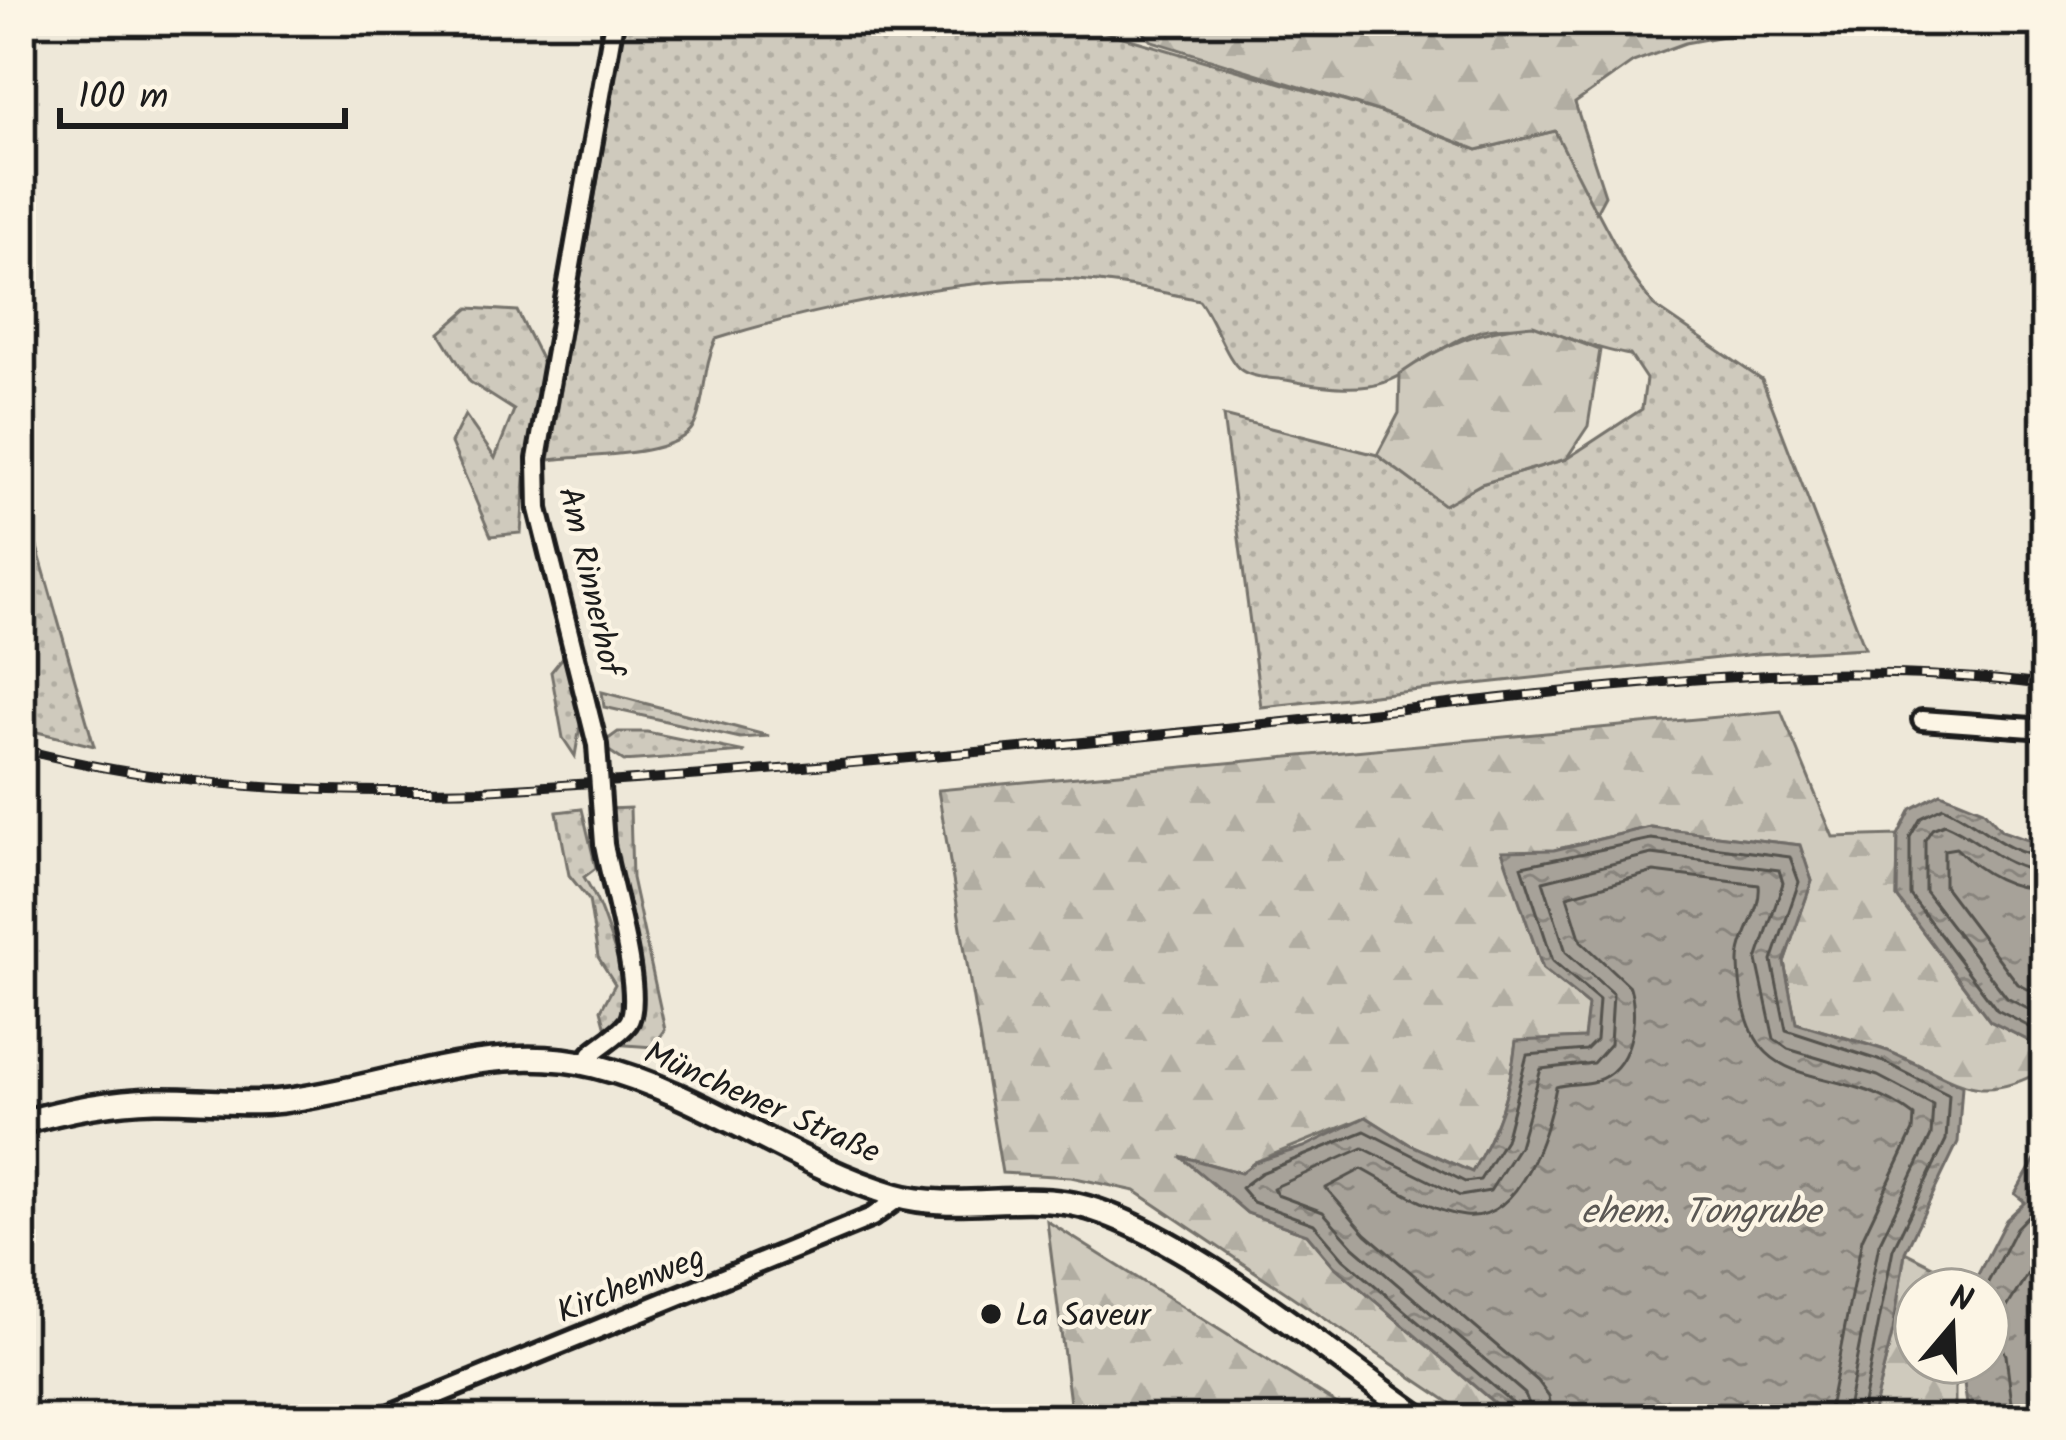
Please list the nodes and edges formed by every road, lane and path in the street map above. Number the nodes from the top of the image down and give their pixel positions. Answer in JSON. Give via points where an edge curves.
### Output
{"nodes":[{"id":1,"x":614,"y":21,"type":"edge"},
{"id":2,"x":1922,"y":720,"type":"dead end"},
{"id":3,"x":2045,"y":729,"type":"edge"},
{"id":4,"x":590,"y":1065,"type":"junction"},
{"id":5,"x":21,"y":1123,"type":"edge"},
{"id":6,"x":900,"y":1197,"type":"junction"},
{"id":7,"x":379,"y":1419,"type":"edge"},
{"id":8,"x":1422,"y":1419,"type":"edge"}],
"edges":[{"from":1,"to":4,"type":"street","name":"Am Rinnerhof","bridge":true,"via":[[538,459],[538,509],[597,745],[604,844],[634,977],[635,1008],[591,1054]]},
{"from":2,"to":3,"type":"street"},
{"from":4,"to":5,"type":"street","name":"Münchener Straße","via":[[537,1058],[465,1064],[280,1101],[113,1103]]},
{"from":4,"to":6,"type":"street","name":"Münchener Straße","via":[[695,1102]]},
{"from":6,"to":7,"type":"street","name":"Kirchenweg","via":[[872,1217]]},
{"from":6,"to":8,"type":"street","name":"Münchener Straße","via":[[1068,1203],[1124,1220]]}]}
